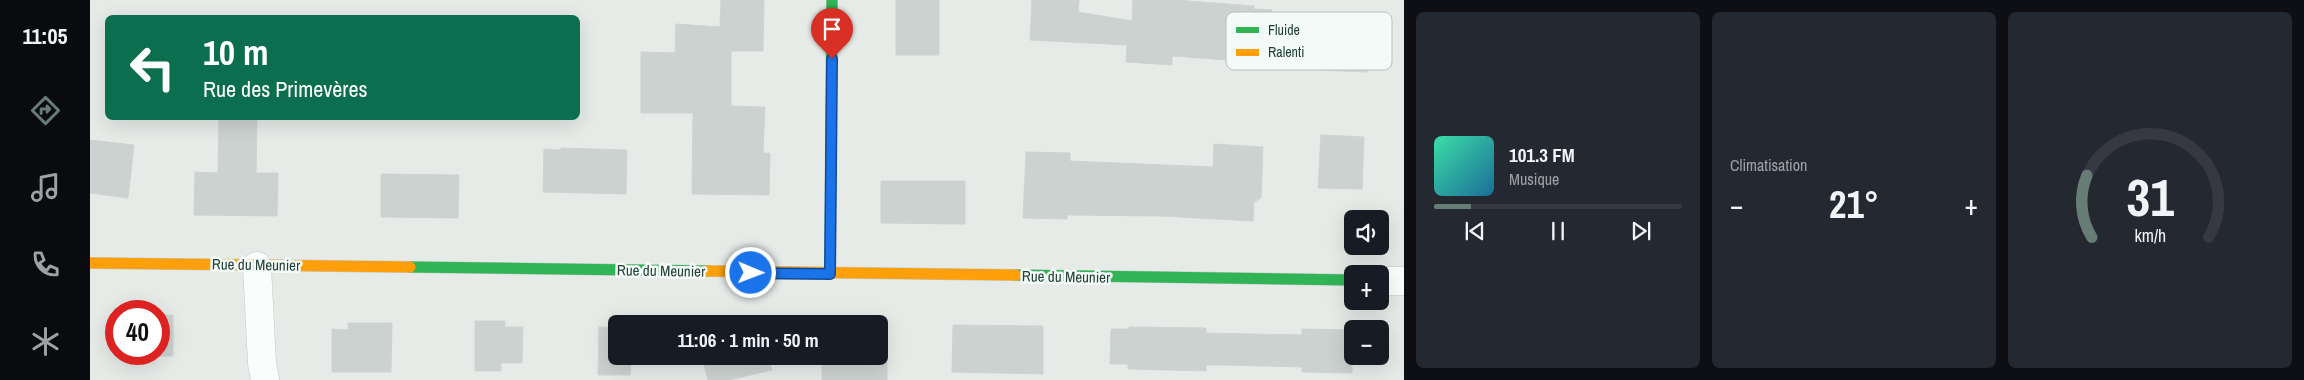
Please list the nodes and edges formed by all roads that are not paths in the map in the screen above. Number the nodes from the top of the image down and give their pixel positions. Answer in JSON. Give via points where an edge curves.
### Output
{"nodes":[{"id":1,"x":832,"y":0,"type":"edge"},
{"id":2,"x":90,"y":263,"type":"edge"},
{"id":3,"x":257,"y":266,"type":"junction"},
{"id":4,"x":830,"y":274,"type":"junction"},
{"id":5,"x":1344,"y":280,"type":"edge"},
{"id":6,"x":1389,"y":281,"type":"edge"},
{"id":7,"x":1404,"y":281,"type":"edge"},
{"id":8,"x":265,"y":380,"type":"edge"}],
"edges":[{"from":1,"to":4,"type":"street"},
{"from":2,"to":3,"type":"street","name":"Rue du Meunier"},
{"from":3,"to":4,"type":"street","name":"Rue du Meunier"},
{"from":3,"to":8,"type":"street"},
{"from":4,"to":5,"type":"street","name":"Rue du Meunier"},
{"from":6,"to":7,"type":"street"}]}
